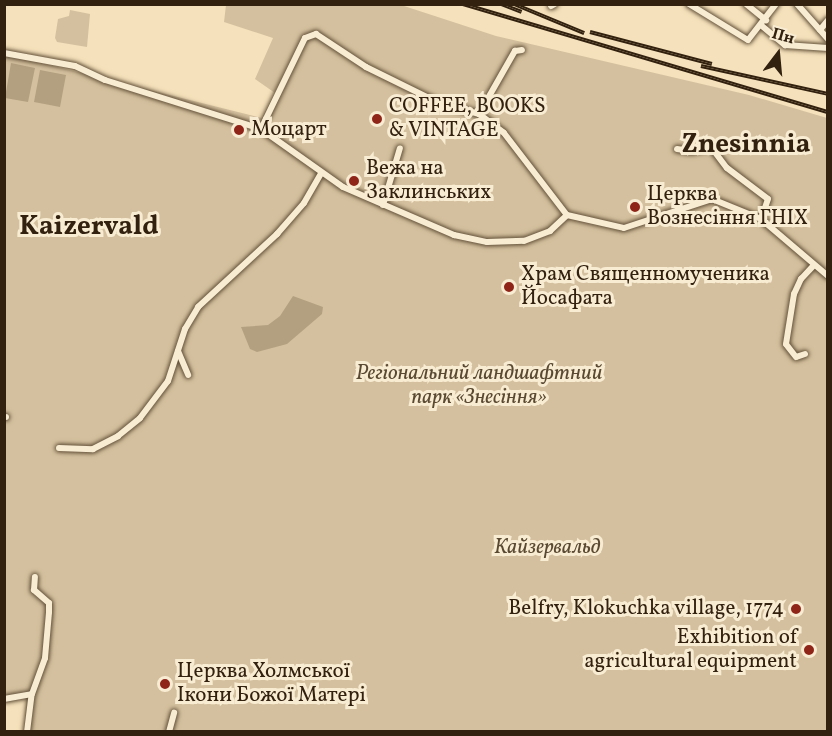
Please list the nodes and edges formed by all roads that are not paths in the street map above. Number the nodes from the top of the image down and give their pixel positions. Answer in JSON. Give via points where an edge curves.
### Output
{"nodes":[{"id":1,"x":689,"y":4,"type":"edge"},
{"id":2,"x":746,"y":4,"type":"edge"},
{"id":3,"x":776,"y":4,"type":"edge"},
{"id":4,"x":797,"y":4,"type":"edge"},
{"id":5,"x":828,"y":20,"type":"edge"},
{"id":6,"x":764,"y":23,"type":"junction"},
{"id":7,"x":820,"y":30,"type":"junction"},
{"id":8,"x":828,"y":39,"type":"edge"},
{"id":9,"x":828,"y":48,"type":"edge"},
{"id":10,"x":522,"y":50,"type":"dead end"},
{"id":11,"x":4,"y":53,"type":"edge"},
{"id":12,"x":479,"y":114,"type":"junction"},
{"id":13,"x":261,"y":129,"type":"junction"},
{"id":14,"x":400,"y":148,"type":"dead end"},
{"id":15,"x":677,"y":149,"type":"dead end"},
{"id":16,"x":321,"y":173,"type":"junction"},
{"id":17,"x":383,"y":205,"type":"junction"},
{"id":18,"x":567,"y":215,"type":"junction"},
{"id":19,"x":761,"y":219,"type":"junction"},
{"id":20,"x":813,"y":266,"type":"junction"},
{"id":21,"x":828,"y":276,"type":"edge"},
{"id":22,"x":178,"y":351,"type":"junction"},
{"id":23,"x":805,"y":354,"type":"dead end"},
{"id":24,"x":188,"y":375,"type":"dead end"},
{"id":25,"x":59,"y":448,"type":"dead end"},
{"id":26,"x":35,"y":577,"type":"dead end"},
{"id":27,"x":32,"y":694,"type":"junction"},
{"id":28,"x":4,"y":699,"type":"edge"},
{"id":29,"x":174,"y":712,"type":"dead end"},
{"id":30,"x":27,"y":732,"type":"edge"},
{"id":31,"x":169,"y":732,"type":"edge"}],
"edges":[{"from":1,"to":6,"type":"street","via":[[745,40]]},
{"from":2,"to":6,"type":"street"},
{"from":3,"to":6,"type":"street"},
{"from":4,"to":7,"type":"street"},
{"from":5,"to":7,"type":"street"},
{"from":6,"to":9,"type":"street","via":[[785,45]]},
{"from":7,"to":8,"type":"street"},
{"from":10,"to":12,"type":"street","via":[[515,51]]},
{"from":11,"to":13,"type":"street","via":[[75,66],[105,80]]},
{"from":12,"to":13,"type":"street","via":[[437,102],[366,67],[310,33]]},
{"from":12,"to":18,"type":"street","via":[[504,133]]},
{"from":13,"to":16,"type":"street"},
{"from":14,"to":17,"type":"street"},
{"from":15,"to":19,"type":"street","via":[[711,147],[727,168],[768,199]]},
{"from":16,"to":17,"type":"street"},
{"from":16,"to":22,"type":"street","via":[[304,203],[277,234],[198,307]]},
{"from":17,"to":18,"type":"street","via":[[453,235],[495,243],[540,235],[558,226]]},
{"from":18,"to":19,"type":"street","via":[[624,228],[712,199]]},
{"from":19,"to":20,"type":"street"},
{"from":20,"to":21,"type":"street"},
{"from":20,"to":23,"type":"street","via":[[794,294],[786,344],[796,357]]},
{"from":22,"to":24,"type":"street"},
{"from":22,"to":25,"type":"street","via":[[159,396],[118,436],[93,449]]},
{"from":26,"to":27,"type":"street","via":[[34,590],[48,602],[49,612],[45,658]]},
{"from":27,"to":28,"type":"street"},
{"from":27,"to":30,"type":"street"},
{"from":29,"to":31,"type":"street"}]}
